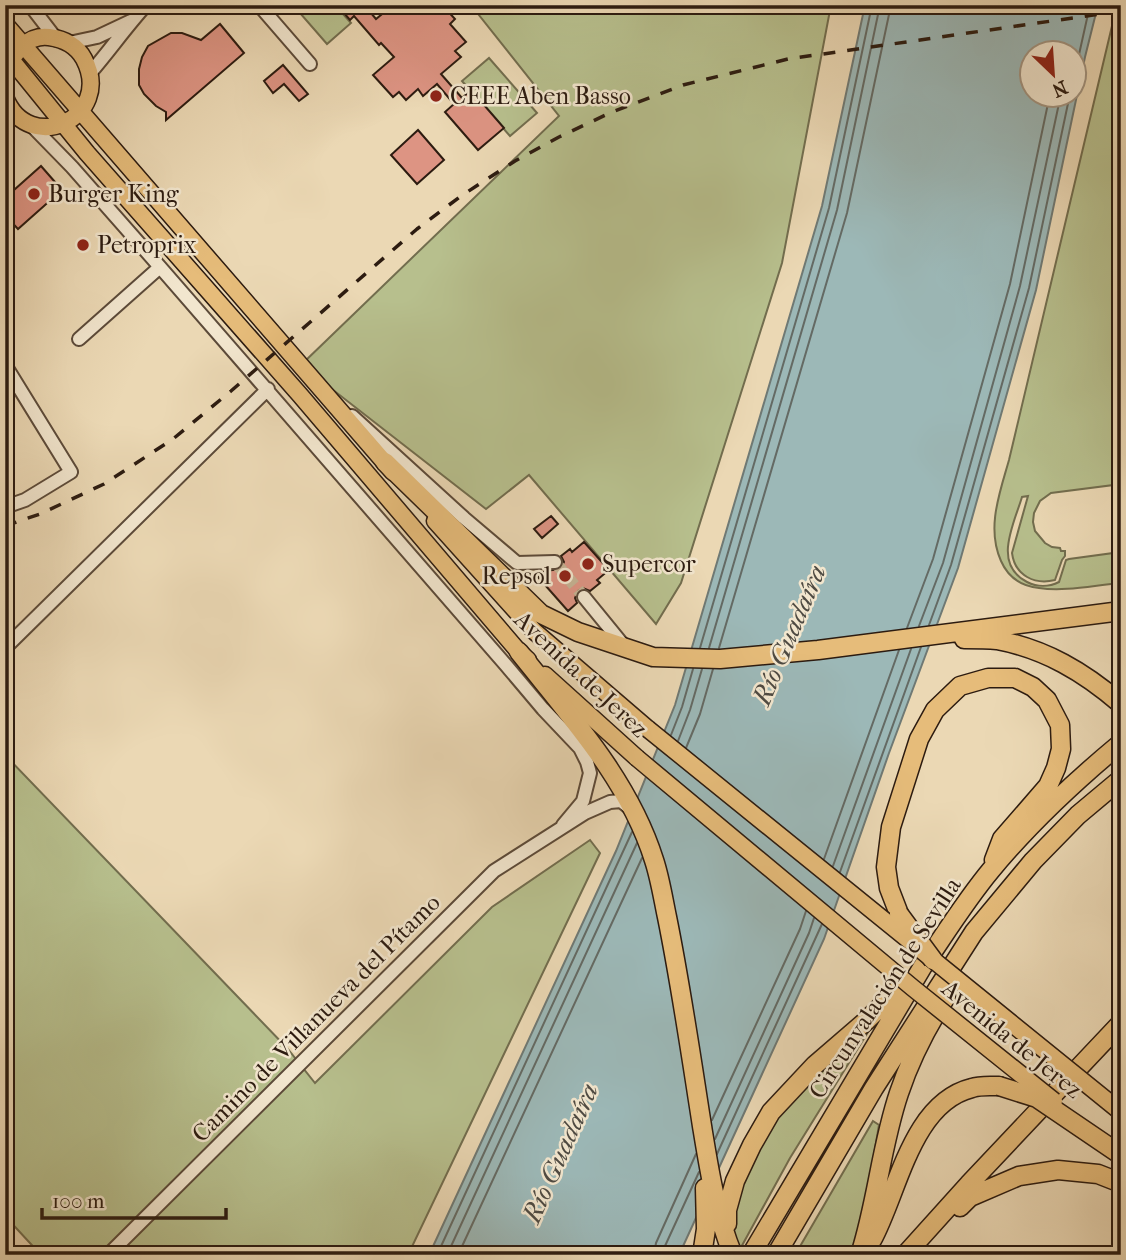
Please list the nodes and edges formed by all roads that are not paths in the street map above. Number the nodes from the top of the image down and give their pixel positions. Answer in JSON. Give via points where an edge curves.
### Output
{"nodes":[{"id":1,"x":30,"y":5,"type":"edge"},
{"id":2,"x":146,"y":5,"type":"edge"},
{"id":3,"x":259,"y":5,"type":"edge"},
{"id":4,"x":131,"y":21,"type":"junction"},
{"id":5,"x":5,"y":24,"type":"edge"},
{"id":6,"x":63,"y":41,"type":"junction"},
{"id":7,"x":22,"y":45,"type":"junction"},
{"id":8,"x":7,"y":60,"type":"edge"},
{"id":9,"x":310,"y":64,"type":"dead end"},
{"id":10,"x":91,"y":72,"type":"junction"},
{"id":11,"x":5,"y":97,"type":"edge"},
{"id":12,"x":81,"y":111,"type":"junction"},
{"id":13,"x":18,"y":122,"type":"edge"},
{"id":14,"x":64,"y":124,"type":"junction"},
{"id":15,"x":160,"y":267,"type":"junction"},
{"id":16,"x":79,"y":339,"type":"dead end"},
{"id":17,"x":5,"y":365,"type":"edge"},
{"id":18,"x":315,"y":382,"type":"junction"},
{"id":19,"x":268,"y":389,"type":"junction"},
{"id":20,"x":385,"y":462,"type":"junction"},
{"id":21,"x":5,"y":507,"type":"edge"},
{"id":22,"x":555,"y":562,"type":"dead end"},
{"id":23,"x":584,"y":597,"type":"tunnel mouth"},
{"id":24,"x":1121,"y":611,"type":"edge"},
{"id":25,"x":922,"y":638,"type":"junction"},
{"id":26,"x":5,"y":648,"type":"edge"},
{"id":27,"x":626,"y":649,"type":"junction"},
{"id":28,"x":519,"y":652,"type":"junction"},
{"id":29,"x":1121,"y":704,"type":"edge"},
{"id":30,"x":1121,"y":743,"type":"edge"},
{"id":31,"x":580,"y":748,"type":"junction"},
{"id":32,"x":1121,"y":779,"type":"edge"},
{"id":33,"x":618,"y":783,"type":"junction"},
{"id":34,"x":633,"y":811,"type":"junction"},
{"id":35,"x":563,"y":825,"type":"junction"},
{"id":36,"x":1032,"y":862,"type":"junction"},
{"id":37,"x":989,"y":872,"type":"junction"},
{"id":38,"x":928,"y":963,"type":"junction"},
{"id":39,"x":1121,"y":1023,"type":"edge"},
{"id":40,"x":1121,"y":1112,"type":"edge"},
{"id":41,"x":705,"y":1143,"type":"junction"},
{"id":42,"x":1121,"y":1155,"type":"edge"},
{"id":43,"x":1121,"y":1183,"type":"edge"},
{"id":44,"x":730,"y":1248,"type":"edge"},
{"id":45,"x":108,"y":1255,"type":"edge"},
{"id":46,"x":702,"y":1255,"type":"edge"},
{"id":47,"x":751,"y":1255,"type":"edge"},
{"id":48,"x":775,"y":1255,"type":"edge"},
{"id":49,"x":861,"y":1255,"type":"edge"},
{"id":50,"x":907,"y":1255,"type":"edge"}],
"edges":[{"from":1,"to":6,"type":"street"},
{"from":2,"to":4,"type":"street"},
{"from":3,"to":9,"type":"street"},
{"from":4,"to":6,"type":"street","via":[[97,37]]},
{"from":4,"to":10,"type":"street"},
{"from":5,"to":7,"type":"main road","name":"Avenida de Jerez"},
{"from":6,"to":7,"type":"main road","via":[[48,37]]},
{"from":6,"to":10,"type":"main road","via":[[81,52]]},
{"from":7,"to":8,"type":"main road"},
{"from":7,"to":12,"type":"main road","name":"Avenida de Jerez"},
{"from":8,"to":14,"type":"main road","name":"Avenida de Jerez"},
{"from":10,"to":12,"type":"main road"},
{"from":11,"to":13,"type":"main road"},
{"from":12,"to":14,"type":"main road"},
{"from":12,"to":18,"type":"main road","name":"Avenida de Jerez"},
{"from":13,"to":14,"type":"main road"},
{"from":13,"to":15,"type":"street","name":"Avenida de Jerez","via":[[72,167]]},
{"from":14,"to":28,"type":"main road","name":"Avenida de Jerez"},
{"from":15,"to":16,"type":"street"},
{"from":15,"to":19,"type":"street","name":"Avenida de Jerez"},
{"from":17,"to":21,"type":"street","via":[[71,472]]},
{"from":18,"to":20,"type":"main road","name":"Avenida de Jerez"},
{"from":18,"to":22,"type":"street","via":[[517,563]]},
{"from":19,"to":26,"type":"street"},
{"from":19,"to":31,"type":"street","name":"Avenida de Jerez"},
{"from":20,"to":27,"type":"highway","via":[[541,614]]},
{"from":20,"to":38,"type":"main road","name":"Avenida de Jerez","bridge":true,"via":[[534,631]]},
{"from":23,"to":27,"type":"street"},
{"from":24,"to":25,"type":"highway"},
{"from":25,"to":27,"type":"highway","via":[[720,659],[653,657]]},
{"from":25,"to":29,"type":"highway","via":[[995,640],[1036,651],[1097,683]]},
{"from":28,"to":33,"type":"highway"},
{"from":28,"to":42,"type":"main road","name":"Avenida de Jerez","bridge":true,"via":[[637,758]]},
{"from":30,"to":37,"type":"highway","name":"Circunvalación de Sevilla","via":[[1040,816]]},
{"from":31,"to":33,"type":"street"},
{"from":31,"to":35,"type":"street","name":"Avenida de Jerez","via":[[590,773],[583,800]]},
{"from":32,"to":36,"type":"highway","name":"Circunvalación de Sevilla"},
{"from":33,"to":34,"type":"highway"},
{"from":34,"to":35,"type":"street","via":[[621,801],[610,802]]},
{"from":34,"to":41,"type":"highway","via":[[654,860],[673,945]]},
{"from":35,"to":45,"type":"street","name":"Camino de Villanueva del Pítamo","via":[[494,871]]},
{"from":36,"to":48,"type":"highway","name":"Circunvalación de Sevilla","via":[[974,932]]},
{"from":36,"to":49,"type":"highway","via":[[939,1007],[912,1059],[890,1127]]},
{"from":37,"to":38,"type":"highway","name":"Circunvalación de Sevilla"},
{"from":37,"to":38,"type":"highway","bridge":true,"via":[[1002,839],[1048,786],[1061,749],[1060,725],[1047,700],[1015,678],[988,678],[960,686],[935,710],[919,739],[891,827],[886,867],[889,888]]},
{"from":38,"to":40,"type":"main road","name":"Avenida de Jerez","bridge":true},
{"from":38,"to":44,"type":"highway","via":[[815,1065],[771,1112],[735,1181],[727,1210]]},
{"from":38,"to":47,"type":"highway","name":"Circunvalación de Sevilla"},
{"from":39,"to":50,"type":"highway"},
{"from":41,"to":44,"type":"highway"},
{"from":41,"to":46,"type":"highway"},
{"from":42,"to":49,"type":"highway","bridge":true,"via":[[1037,1098],[999,1086],[972,1088],[949,1098],[929,1117],[905,1162],[881,1225]]},
{"from":43,"to":50,"type":"highway","via":[[1098,1174],[1058,1170],[1019,1176],[970,1197]]}]}
